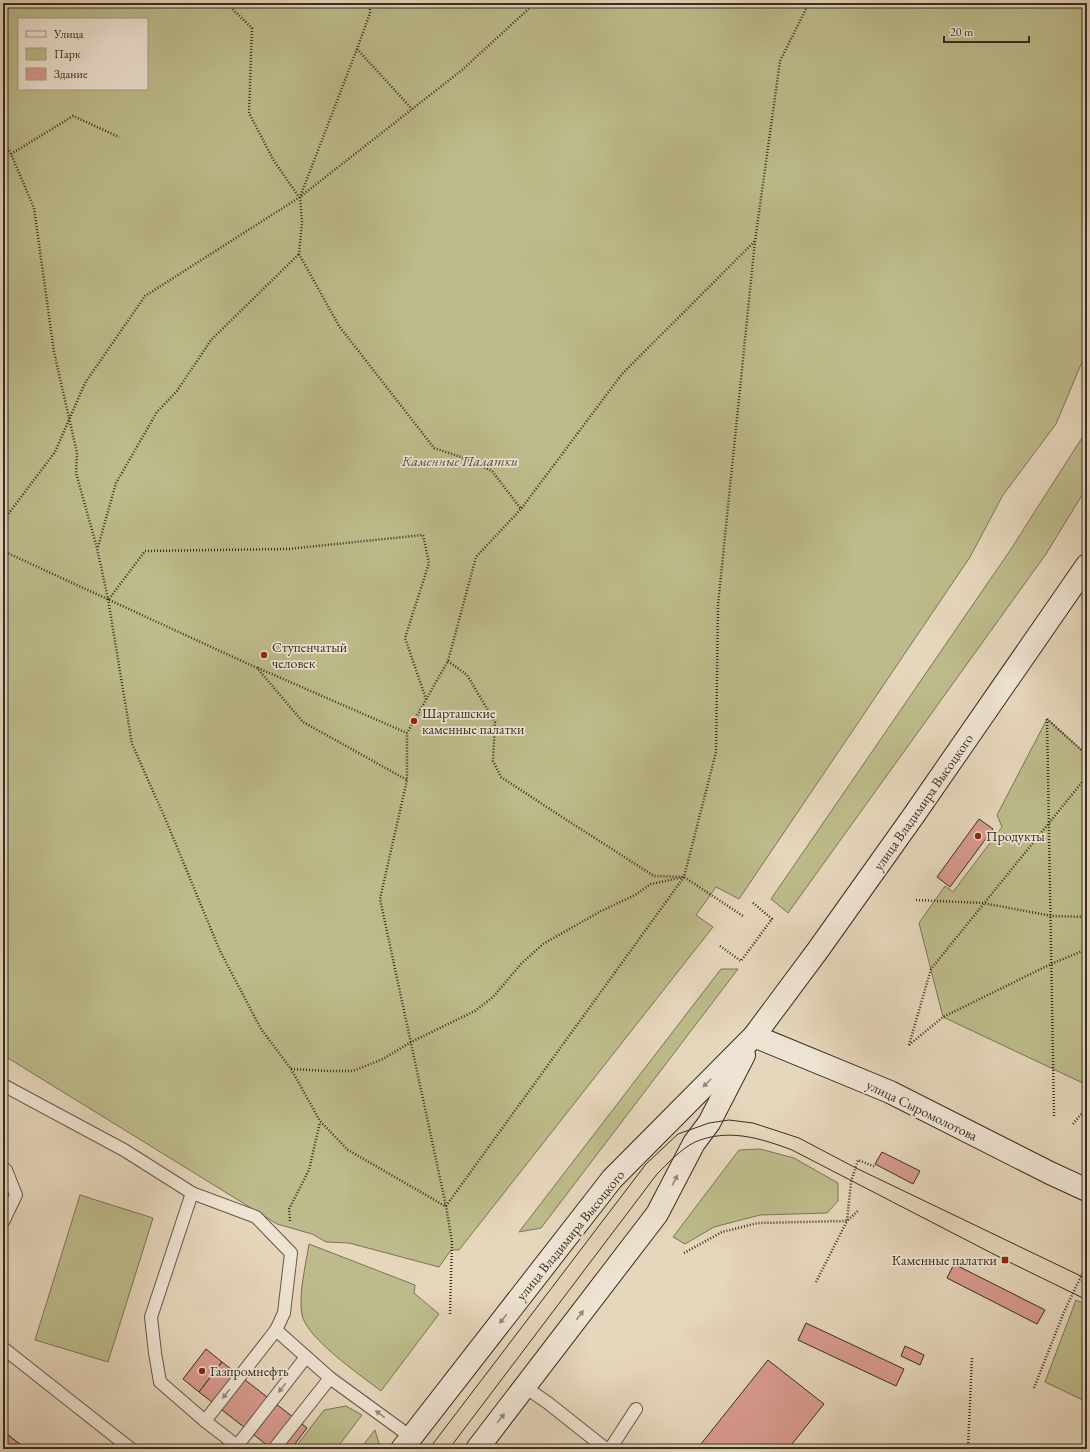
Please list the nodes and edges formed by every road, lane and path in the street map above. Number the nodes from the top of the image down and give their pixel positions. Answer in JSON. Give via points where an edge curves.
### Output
{"nodes":[{"id":1,"x":226,"y":3,"type":"edge"},
{"id":2,"x":370,"y":3,"type":"edge"},
{"id":3,"x":536,"y":3,"type":"edge"},
{"id":4,"x":809,"y":3,"type":"edge"},
{"id":5,"x":357,"y":49,"type":"junction"},
{"id":6,"x":412,"y":110,"type":"junction"},
{"id":7,"x":119,"y":137,"type":"dead end"},
{"id":8,"x":3,"y":140,"type":"edge"},
{"id":9,"x":11,"y":154,"type":"junction"},
{"id":10,"x":300,"y":197,"type":"junction"},
{"id":11,"x":756,"y":241,"type":"junction"},
{"id":12,"x":299,"y":254,"type":"junction"},
{"id":13,"x":70,"y":418,"type":"junction"},
{"id":14,"x":521,"y":509,"type":"junction"},
{"id":15,"x":3,"y":521,"type":"edge"},
{"id":16,"x":97,"y":548,"type":"junction"},
{"id":17,"x":3,"y":551,"type":"edge"},
{"id":18,"x":1087,"y":565,"type":"edge"},
{"id":19,"x":108,"y":599,"type":"junction"},
{"id":20,"x":448,"y":661,"type":"junction"},
{"id":21,"x":257,"y":668,"type":"junction"},
{"id":22,"x":426,"y":699,"type":"junction"},
{"id":23,"x":406,"y":733,"type":"junction"},
{"id":24,"x":1087,"y":755,"type":"edge"},
{"id":25,"x":1087,"y":776,"type":"edge"},
{"id":26,"x":407,"y":780,"type":"junction"},
{"id":27,"x":1050,"y":820,"type":"junction"},
{"id":28,"x":684,"y":877,"type":"junction"},
{"id":29,"x":916,"y":900,"type":"dead end"},
{"id":30,"x":752,"y":902,"type":"dead end"},
{"id":31,"x":983,"y":903,"type":"junction"},
{"id":32,"x":743,"y":916,"type":"dead end"},
{"id":33,"x":1052,"y":916,"type":"junction"},
{"id":34,"x":1087,"y":917,"type":"edge"},
{"id":35,"x":720,"y":946,"type":"dead end"},
{"id":36,"x":1087,"y":949,"type":"edge"},
{"id":37,"x":1052,"y":964,"type":"junction"},
{"id":38,"x":754,"y":1036,"type":"junction"},
{"id":39,"x":411,"y":1042,"type":"junction"},
{"id":40,"x":291,"y":1069,"type":"junction"},
{"id":41,"x":3,"y":1086,"type":"edge"},
{"id":42,"x":1087,"y":1107,"type":"edge"},
{"id":43,"x":1054,"y":1116,"type":"dead end"},
{"id":44,"x":320,"y":1121,"type":"junction"},
{"id":45,"x":1073,"y":1124,"type":"dead end"},
{"id":46,"x":876,"y":1167,"type":"dead end"},
{"id":47,"x":3,"y":1168,"type":"edge"},
{"id":48,"x":1087,"y":1190,"type":"edge"},
{"id":49,"x":192,"y":1193,"type":"junction"},
{"id":50,"x":446,"y":1206,"type":"junction"},
{"id":51,"x":859,"y":1210,"type":"dead end"},
{"id":52,"x":847,"y":1221,"type":"junction"},
{"id":53,"x":3,"y":1222,"type":"edge"},
{"id":54,"x":291,"y":1253,"type":"junction"},
{"id":55,"x":684,"y":1253,"type":"dead end"},
{"id":56,"x":1085,"y":1268,"type":"dead end"},
{"id":57,"x":816,"y":1282,"type":"dead end"},
{"id":58,"x":450,"y":1314,"type":"dead end"},
{"id":59,"x":276,"y":1330,"type":"junction"},
{"id":60,"x":3,"y":1348,"type":"edge"},
{"id":61,"x":306,"y":1357,"type":"junction"},
{"id":62,"x":972,"y":1357,"type":"dead end"},
{"id":63,"x":330,"y":1378,"type":"junction"},
{"id":64,"x":525,"y":1388,"type":"junction"},
{"id":65,"x":1034,"y":1388,"type":"dead end"},
{"id":66,"x":636,"y":1409,"type":"dead end"},
{"id":67,"x":205,"y":1421,"type":"junction"},
{"id":68,"x":406,"y":1443,"type":"edge"},
{"id":69,"x":239,"y":1447,"type":"edge"},
{"id":70,"x":131,"y":1449,"type":"edge"},
{"id":71,"x":274,"y":1449,"type":"edge"},
{"id":72,"x":477,"y":1449,"type":"edge"},
{"id":73,"x":606,"y":1449,"type":"edge"},
{"id":74,"x":610,"y":1449,"type":"edge"},
{"id":75,"x":968,"y":1449,"type":"edge"}],
"edges":[{"from":1,"to":10,"type":"path","via":[[252,28],[249,113],[274,161]]},
{"from":2,"to":5,"type":"path","via":[[370,13]]},
{"from":3,"to":6,"type":"path","via":[[462,70]]},
{"from":4,"to":11,"type":"path","via":[[780,60]]},
{"from":5,"to":6,"type":"path"},
{"from":5,"to":10,"type":"path"},
{"from":6,"to":10,"type":"path"},
{"from":7,"to":9,"type":"path","via":[[73,116]]},
{"from":8,"to":9,"type":"path"},
{"from":9,"to":13,"type":"path","via":[[34,208],[54,352]]},
{"from":10,"to":12,"type":"path","via":[[302,222]]},
{"from":10,"to":13,"type":"path","via":[[145,296],[85,383]]},
{"from":11,"to":14,"type":"path","via":[[622,374]]},
{"from":11,"to":28,"type":"path","via":[[718,605],[716,752]]},
{"from":12,"to":14,"type":"path","via":[[339,326],[434,448],[468,459],[492,471]]},
{"from":12,"to":16,"type":"path","via":[[211,340],[177,391],[157,412],[116,483]]},
{"from":13,"to":15,"type":"path","via":[[55,452]]},
{"from":13,"to":16,"type":"path","via":[[77,453],[76,473]]},
{"from":14,"to":20,"type":"path","via":[[476,557]]},
{"from":16,"to":19,"type":"path"},
{"from":17,"to":19,"type":"path"},
{"from":18,"to":38,"type":"main road","name":"улица Владимира Высоцкого","via":[[914,815]]},
{"from":19,"to":21,"type":"path"},
{"from":19,"to":22,"type":"path","via":[[145,551],[288,549],[423,535],[429,563],[405,638]]},
{"from":19,"to":40,"type":"path","via":[[132,744],[220,951],[261,1030]]},
{"from":20,"to":22,"type":"path"},
{"from":20,"to":28,"type":"path","via":[[467,675],[495,722],[493,761],[501,777],[654,876]]},
{"from":21,"to":23,"type":"path"},
{"from":21,"to":26,"type":"path","via":[[303,722]]},
{"from":22,"to":23,"type":"path"},
{"from":23,"to":26,"type":"path"},
{"from":24,"to":27,"type":"path","via":[[1047,718]]},
{"from":25,"to":27,"type":"path"},
{"from":26,"to":39,"type":"path","via":[[380,899]]},
{"from":27,"to":31,"type":"path"},
{"from":27,"to":33,"type":"path"},
{"from":28,"to":32,"type":"path"},
{"from":28,"to":39,"type":"path","via":[[651,884],[543,944],[521,964],[493,997],[475,1011]]},
{"from":28,"to":50,"type":"path"},
{"from":29,"to":31,"type":"path"},
{"from":30,"to":35,"type":"path","via":[[772,919],[741,961]]},
{"from":31,"to":33,"type":"path"},
{"from":31,"to":37,"type":"path","via":[[931,969],[909,1045],[943,1017]]},
{"from":33,"to":34,"type":"path"},
{"from":33,"to":37,"type":"path"},
{"from":36,"to":37,"type":"path"},
{"from":37,"to":43,"type":"path"},
{"from":38,"to":48,"type":"main road","name":"улица Сыромолотова","via":[[890,1092]]},
{"from":64,"to":38,"type":"main road","name":"улица Владимира Высоцкого","one_way":true,"via":[[657,1214],[694,1143],[709,1123]]},
{"from":38,"to":68,"type":"main road","name":"улица Владимира Высоцкого","one_way":true,"via":[[612,1179]]},
{"from":39,"to":40,"type":"path","via":[[384,1059],[353,1071]]},
{"from":39,"to":50,"type":"path"},
{"from":40,"to":44,"type":"path"},
{"from":41,"to":49,"type":"lane","via":[[124,1150]]},
{"from":42,"to":45,"type":"path"},
{"from":44,"to":50,"type":"path","via":[[348,1150]]},
{"from":44,"to":54,"type":"path","via":[[309,1170],[289,1209]]},
{"from":46,"to":52,"type":"path","via":[[858,1160],[852,1182]]},
{"from":47,"to":53,"type":"lane","via":[[16,1195]]},
{"from":49,"to":54,"type":"lane","via":[[256,1218]]},
{"from":49,"to":67,"type":"lane","via":[[151,1317],[160,1382]]},
{"from":50,"to":58,"type":"path","via":[[452,1242]]},
{"from":51,"to":52,"type":"path"},
{"from":52,"to":55,"type":"path","via":[[758,1223],[722,1232]]},
{"from":52,"to":57,"type":"path"},
{"from":54,"to":59,"type":"lane","via":[[284,1313]]},
{"from":56,"to":65,"type":"path","via":[[1064,1312]]},
{"from":59,"to":61,"type":"lane"},
{"from":59,"to":67,"type":"lane","one_way":true},
{"from":60,"to":70,"type":"lane"},
{"from":61,"to":63,"type":"lane"},
{"from":61,"to":69,"type":"lane","one_way":true},
{"from":62,"to":75,"type":"path"},
{"from":68,"to":63,"type":"lane","one_way":true},
{"from":63,"to":71,"type":"lane"},
{"from":72,"to":64,"type":"main road","name":"улица Владимира Высоцкого","one_way":true},
{"from":64,"to":73,"type":"lane"},
{"from":66,"to":74,"type":"lane"},
{"from":67,"to":69,"type":"lane"}]}
